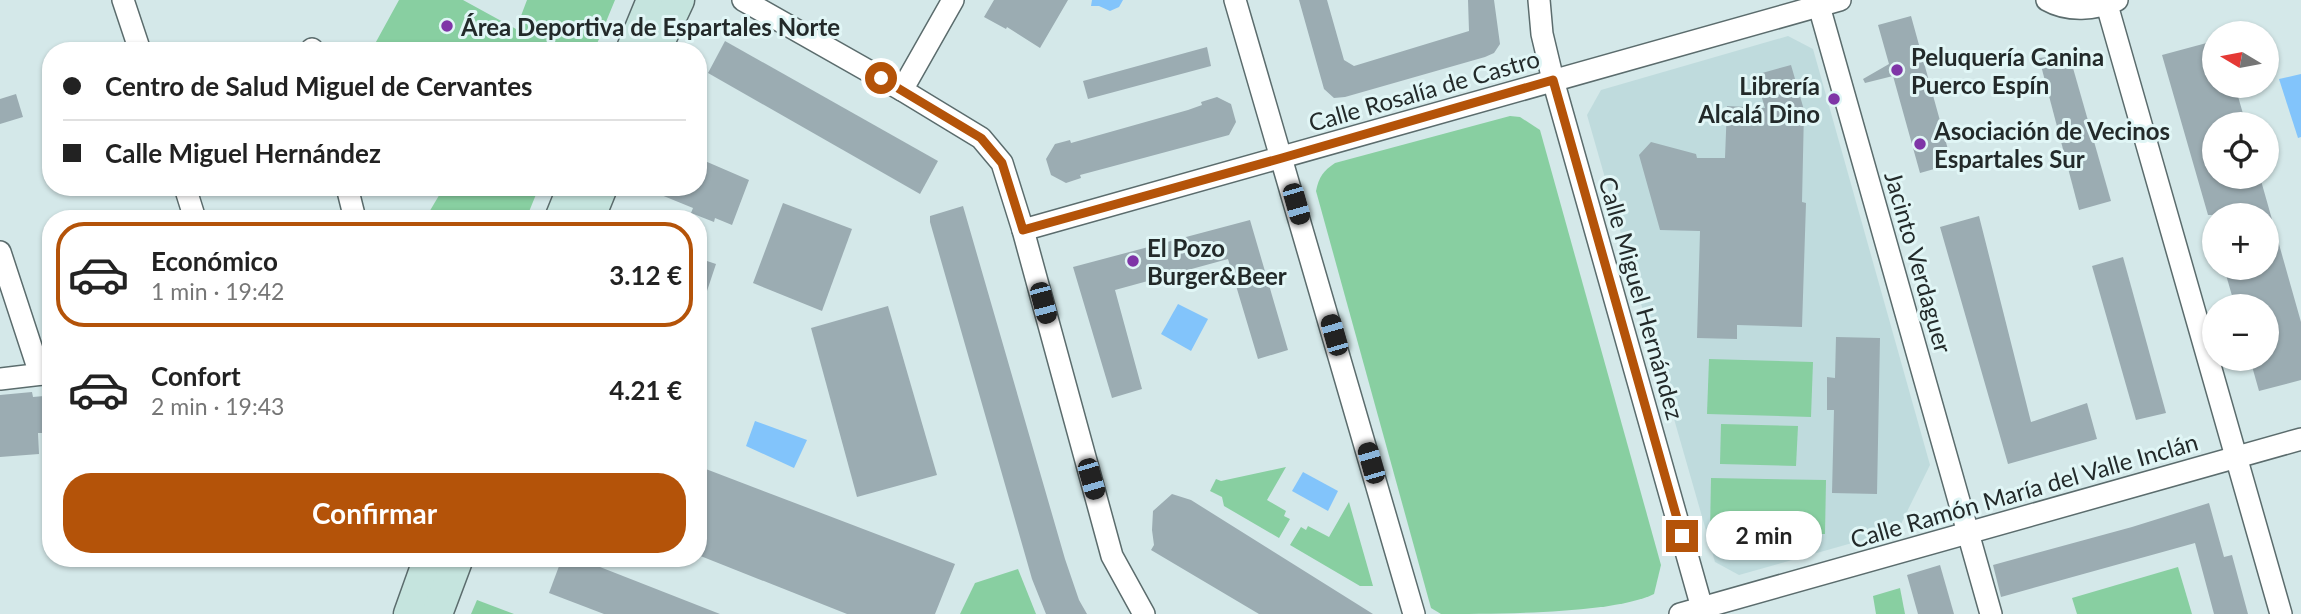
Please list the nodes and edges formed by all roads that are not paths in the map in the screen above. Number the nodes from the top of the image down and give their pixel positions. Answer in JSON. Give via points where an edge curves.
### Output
{"nodes":[{"id":1,"x":123,"y":0,"type":"edge"},
{"id":2,"x":652,"y":0,"type":"edge"},
{"id":3,"x":679,"y":0,"type":"edge"},
{"id":4,"x":743,"y":0,"type":"edge"},
{"id":5,"x":953,"y":0,"type":"edge"},
{"id":6,"x":1235,"y":0,"type":"edge"},
{"id":7,"x":1539,"y":0,"type":"edge"},
{"id":8,"x":1840,"y":0,"type":"edge"},
{"id":9,"x":2047,"y":0,"type":"edge"},
{"id":10,"x":2112,"y":2,"type":"edge"},
{"id":11,"x":1819,"y":6,"type":"junction"},
{"id":12,"x":137,"y":42,"type":"edge"},
{"id":13,"x":635,"y":42,"type":"edge"},
{"id":14,"x":659,"y":42,"type":"edge"},
{"id":15,"x":1553,"y":80,"type":"junction"},
{"id":16,"x":902,"y":90,"type":"junction"},
{"id":17,"x":1282,"y":158,"type":"junction"},
{"id":18,"x":1023,"y":230,"type":"junction"},
{"id":19,"x":0,"y":252,"type":"edge"},
{"id":20,"x":42,"y":365,"type":"edge"},
{"id":21,"x":42,"y":373,"type":"edge"},
{"id":22,"x":0,"y":379,"type":"edge"},
{"id":23,"x":2301,"y":439,"type":"edge"},
{"id":24,"x":2236,"y":457,"type":"junction"},
{"id":25,"x":1968,"y":533,"type":"junction"},
{"id":26,"x":426,"y":567,"type":"edge"},
{"id":27,"x":455,"y":567,"type":"edge"},
{"id":28,"x":1702,"y":608,"type":"junction"},
{"id":29,"x":409,"y":614,"type":"edge"},
{"id":30,"x":437,"y":614,"type":"edge"},
{"id":31,"x":1144,"y":614,"type":"edge"},
{"id":32,"x":1414,"y":614,"type":"edge"},
{"id":33,"x":1680,"y":614,"type":"edge"},
{"id":34,"x":1991,"y":614,"type":"edge"},
{"id":35,"x":2281,"y":614,"type":"edge"}],
"edges":[{"from":1,"to":12,"type":"street"},
{"from":2,"to":13,"type":"street"},
{"from":3,"to":14,"type":"street"},
{"from":4,"to":16,"type":"street"},
{"from":5,"to":16,"type":"street"},
{"from":6,"to":17,"type":"street"},
{"from":7,"to":15,"type":"street","name":"Calle Miguel Hernández"},
{"from":8,"to":11,"type":"street","name":"Calle Rosalía de Castro"},
{"from":9,"to":10,"type":"street","via":[[2077,9]]},
{"from":10,"to":24,"type":"street"},
{"from":11,"to":15,"type":"street","name":"Calle Rosalía de Castro"},
{"from":11,"to":25,"type":"street","name":"Jacinto Verdaguer"},
{"from":15,"to":17,"type":"street","name":"Calle Rosalía de Castro"},
{"from":15,"to":28,"type":"street","name":"Calle Miguel Hernández"},
{"from":16,"to":18,"type":"street","via":[[981,138],[1002,163]]},
{"from":17,"to":18,"type":"street","name":"Calle Rosalía de Castro"},
{"from":17,"to":32,"type":"street"},
{"from":18,"to":31,"type":"street","via":[[1112,556]]},
{"from":19,"to":20,"type":"street"},
{"from":21,"to":22,"type":"street"},
{"from":23,"to":24,"type":"street","name":"Calle Ramón María del Valle Inclán"},
{"from":24,"to":25,"type":"street","name":"Calle Ramón María del Valle Inclán"},
{"from":24,"to":35,"type":"street"},
{"from":25,"to":28,"type":"street","name":"Calle Ramón María del Valle Inclán"},
{"from":25,"to":34,"type":"street","name":"Jacinto Verdaguer"},
{"from":26,"to":29,"type":"street"},
{"from":27,"to":30,"type":"street"},
{"from":28,"to":33,"type":"street","name":"Calle Ramón María del Valle Inclán"}]}
